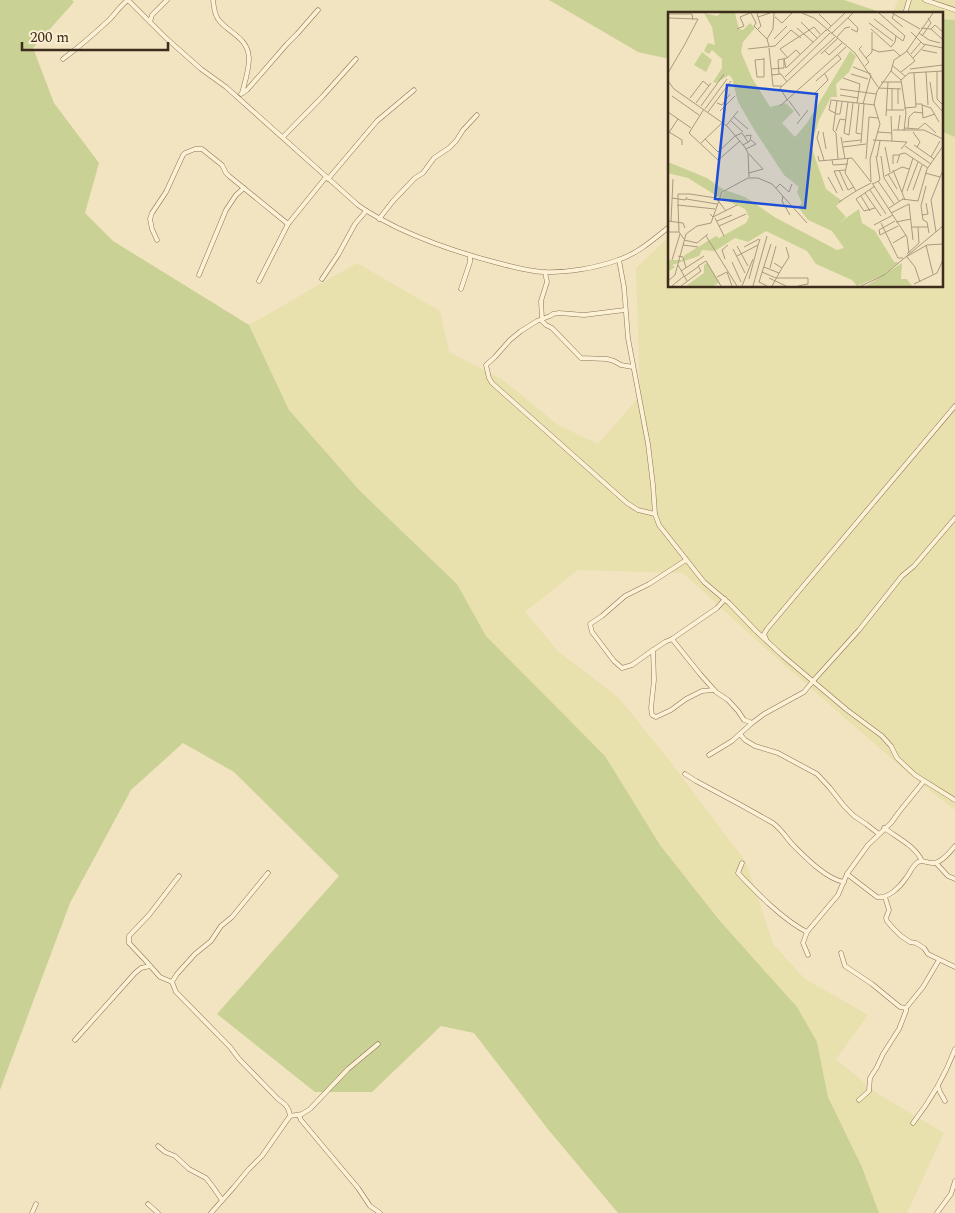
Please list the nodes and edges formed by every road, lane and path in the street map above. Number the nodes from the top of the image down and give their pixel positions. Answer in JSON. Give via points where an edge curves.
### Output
{"nodes":[{"id":1,"x":128,"y":0,"type":"edge"},
{"id":2,"x":168,"y":0,"type":"edge"},
{"id":3,"x":213,"y":0,"type":"edge"},
{"id":4,"x":924,"y":0,"type":"edge"},
{"id":5,"x":318,"y":10,"type":"dead end"},
{"id":6,"x":955,"y":10,"type":"edge"},
{"id":7,"x":152,"y":15,"type":"junction"},
{"id":8,"x":144,"y":16,"type":"junction"},
{"id":9,"x":150,"y":22,"type":"junction"},
{"id":10,"x":63,"y":59,"type":"dead end"},
{"id":11,"x":356,"y":59,"type":"dead end"},
{"id":12,"x":414,"y":90,"type":"dead end"},
{"id":13,"x":240,"y":96,"type":"junction"},
{"id":14,"x":477,"y":115,"type":"dead end"},
{"id":15,"x":283,"y":137,"type":"junction"},
{"id":16,"x":327,"y":178,"type":"junction"},
{"id":17,"x":244,"y":188,"type":"junction"},
{"id":18,"x":366,"y":211,"type":"junction"},
{"id":19,"x":379,"y":219,"type":"junction"},
{"id":20,"x":288,"y":224,"type":"junction"},
{"id":21,"x":668,"y":227,"type":"edge"},
{"id":22,"x":157,"y":240,"type":"dead end"},
{"id":23,"x":470,"y":256,"type":"junction"},
{"id":24,"x":619,"y":260,"type":"junction"},
{"id":25,"x":545,"y":272,"type":"junction"},
{"id":26,"x":199,"y":275,"type":"dead end"},
{"id":27,"x":322,"y":279,"type":"dead end"},
{"id":28,"x":260,"y":281,"type":"dead end"},
{"id":29,"x":461,"y":289,"type":"dead end"},
{"id":30,"x":625,"y":310,"type":"junction"},
{"id":31,"x":541,"y":319,"type":"junction"},
{"id":32,"x":633,"y":367,"type":"junction"},
{"id":33,"x":955,"y":406,"type":"edge"},
{"id":34,"x":656,"y":514,"type":"junction"},
{"id":35,"x":955,"y":518,"type":"edge"},
{"id":36,"x":686,"y":560,"type":"junction"},
{"id":37,"x":725,"y":600,"type":"junction"},
{"id":38,"x":767,"y":629,"type":"junction"},
{"id":39,"x":756,"y":631,"type":"junction"},
{"id":40,"x":672,"y":639,"type":"junction"},
{"id":41,"x":767,"y":640,"type":"junction"},
{"id":42,"x":653,"y":650,"type":"junction"},
{"id":43,"x":813,"y":681,"type":"junction"},
{"id":44,"x":714,"y":690,"type":"junction"},
{"id":45,"x":752,"y":722,"type":"junction"},
{"id":46,"x":740,"y":734,"type":"junction"},
{"id":47,"x":709,"y":755,"type":"dead end"},
{"id":48,"x":685,"y":774,"type":"dead end"},
{"id":49,"x":924,"y":781,"type":"junction"},
{"id":50,"x":955,"y":800,"type":"edge"},
{"id":51,"x":884,"y":828,"type":"junction"},
{"id":52,"x":879,"y":834,"type":"junction"},
{"id":53,"x":955,"y":846,"type":"edge"},
{"id":54,"x":922,"y":861,"type":"junction"},
{"id":55,"x":742,"y":863,"type":"dead end"},
{"id":56,"x":936,"y":863,"type":"junction"},
{"id":57,"x":268,"y":873,"type":"dead end"},
{"id":58,"x":847,"y":874,"type":"junction"},
{"id":59,"x":179,"y":876,"type":"dead end"},
{"id":60,"x":955,"y":879,"type":"edge"},
{"id":61,"x":844,"y":882,"type":"junction"},
{"id":62,"x":885,"y":897,"type":"junction"},
{"id":63,"x":807,"y":932,"type":"junction"},
{"id":64,"x":840,"y":953,"type":"dead end"},
{"id":65,"x":808,"y":955,"type":"dead end"},
{"id":66,"x":939,"y":960,"type":"junction"},
{"id":67,"x":150,"y":966,"type":"junction"},
{"id":68,"x":955,"y":967,"type":"edge"},
{"id":69,"x":172,"y":982,"type":"junction"},
{"id":70,"x":906,"y":1008,"type":"junction"},
{"id":71,"x":75,"y":1040,"type":"dead end"},
{"id":72,"x":378,"y":1044,"type":"dead end"},
{"id":73,"x":955,"y":1049,"type":"edge"},
{"id":74,"x":938,"y":1086,"type":"junction"},
{"id":75,"x":859,"y":1100,"type":"dead end"},
{"id":76,"x":945,"y":1101,"type":"dead end"},
{"id":77,"x":299,"y":1115,"type":"junction"},
{"id":78,"x":290,"y":1116,"type":"junction"},
{"id":79,"x":913,"y":1123,"type":"dead end"},
{"id":80,"x":158,"y":1146,"type":"dead end"},
{"id":81,"x":955,"y":1182,"type":"edge"},
{"id":82,"x":222,"y":1200,"type":"junction"},
{"id":83,"x":36,"y":1204,"type":"dead end"},
{"id":84,"x":148,"y":1204,"type":"dead end"},
{"id":85,"x":32,"y":1213,"type":"edge"},
{"id":86,"x":158,"y":1213,"type":"edge"},
{"id":87,"x":210,"y":1213,"type":"edge"},
{"id":88,"x":380,"y":1213,"type":"edge"},
{"id":89,"x":936,"y":1213,"type":"edge"}],
"edges":[{"from":1,"to":8,"type":"street"},
{"from":1,"to":10,"type":"street","via":[[91,38]]},
{"from":2,"to":7,"type":"street"},
{"from":3,"to":13,"type":"street","via":[[217,18],[247,48],[248,69]]},
{"from":4,"to":6,"type":"street"},
{"from":5,"to":13,"type":"street"},
{"from":7,"to":8,"type":"street"},
{"from":7,"to":9,"type":"street"},
{"from":8,"to":9,"type":"street"},
{"from":9,"to":13,"type":"street","via":[[201,68]]},
{"from":11,"to":15,"type":"street"},
{"from":12,"to":16,"type":"street","via":[[377,121]]},
{"from":13,"to":15,"type":"street"},
{"from":14,"to":19,"type":"street","via":[[456,141],[434,158]]},
{"from":15,"to":16,"type":"street"},
{"from":16,"to":18,"type":"street"},
{"from":16,"to":20,"type":"street"},
{"from":17,"to":20,"type":"street"},
{"from":17,"to":22,"type":"street","via":[[202,149],[185,153],[150,219]]},
{"from":17,"to":26,"type":"street","via":[[226,210]]},
{"from":18,"to":19,"type":"street"},
{"from":18,"to":27,"type":"street"},
{"from":19,"to":23,"type":"street"},
{"from":20,"to":28,"type":"street"},
{"from":21,"to":24,"type":"street"},
{"from":23,"to":25,"type":"street"},
{"from":23,"to":29,"type":"street"},
{"from":24,"to":25,"type":"street","via":[[575,270]]},
{"from":24,"to":30,"type":"street"},
{"from":25,"to":31,"type":"street","via":[[547,282],[541,301]]},
{"from":30,"to":31,"type":"street","via":[[584,315],[559,313]]},
{"from":30,"to":32,"type":"street"},
{"from":31,"to":32,"type":"street","via":[[581,358],[607,359]]},
{"from":31,"to":34,"type":"street","via":[[510,340],[486,365],[489,378],[627,503],[638,510]]},
{"from":32,"to":34,"type":"street","via":[[648,444]]},
{"from":33,"to":38,"type":"street"},
{"from":34,"to":36,"type":"street","via":[[659,525]]},
{"from":35,"to":43,"type":"street"},
{"from":36,"to":37,"type":"street"},
{"from":36,"to":42,"type":"street","via":[[625,596],[590,624],[592,632],[622,668]]},
{"from":37,"to":39,"type":"street"},
{"from":37,"to":40,"type":"street"},
{"from":38,"to":39,"type":"street"},
{"from":38,"to":41,"type":"street","via":[[764,634]]},
{"from":39,"to":41,"type":"street"},
{"from":40,"to":42,"type":"street"},
{"from":40,"to":44,"type":"street"},
{"from":41,"to":43,"type":"street"},
{"from":42,"to":44,"type":"street","via":[[652,715],[656,717],[702,691]]},
{"from":43,"to":45,"type":"street","via":[[804,692]]},
{"from":43,"to":49,"type":"street","via":[[882,736],[897,758]]},
{"from":44,"to":45,"type":"street","via":[[728,700],[744,720]]},
{"from":45,"to":46,"type":"street"},
{"from":46,"to":47,"type":"street"},
{"from":46,"to":52,"type":"street","via":[[755,746],[778,753],[817,774],[854,816]]},
{"from":48,"to":61,"type":"street","via":[[773,823],[812,862],[832,878]]},
{"from":49,"to":50,"type":"street"},
{"from":49,"to":51,"type":"street"},
{"from":51,"to":52,"type":"street"},
{"from":51,"to":54,"type":"street","via":[[914,849]]},
{"from":52,"to":58,"type":"street"},
{"from":53,"to":56,"type":"street"},
{"from":54,"to":56,"type":"street"},
{"from":54,"to":62,"type":"street","via":[[916,863],[901,884]]},
{"from":55,"to":63,"type":"street","via":[[738,873],[752,888]]},
{"from":56,"to":60,"type":"street"},
{"from":57,"to":69,"type":"street"},
{"from":58,"to":61,"type":"street"},
{"from":58,"to":62,"type":"street","via":[[880,898]]},
{"from":59,"to":67,"type":"street","via":[[129,936],[129,943]]},
{"from":61,"to":63,"type":"street","via":[[838,895]]},
{"from":62,"to":66,"type":"street","via":[[886,918],[892,928]]},
{"from":63,"to":65,"type":"street","via":[[803,943]]},
{"from":64,"to":70,"type":"street","via":[[845,966],[900,1007]]},
{"from":66,"to":68,"type":"street"},
{"from":66,"to":70,"type":"street"},
{"from":67,"to":69,"type":"street","via":[[160,977]]},
{"from":67,"to":71,"type":"street","via":[[135,973]]},
{"from":69,"to":78,"type":"street","via":[[176,992],[286,1105]]},
{"from":70,"to":75,"type":"street","via":[[899,1029],[870,1078],[869,1091]]},
{"from":72,"to":77,"type":"street","via":[[348,1069],[310,1109]]},
{"from":73,"to":74,"type":"street"},
{"from":74,"to":76,"type":"street"},
{"from":74,"to":79,"type":"street"},
{"from":77,"to":78,"type":"street"},
{"from":77,"to":88,"type":"street","via":[[370,1206]]},
{"from":78,"to":82,"type":"street","via":[[262,1156]]},
{"from":80,"to":82,"type":"street","via":[[206,1178]]},
{"from":81,"to":89,"type":"street","via":[[951,1194]]},
{"from":82,"to":87,"type":"street"},
{"from":83,"to":85,"type":"street"},
{"from":84,"to":86,"type":"street"}]}
